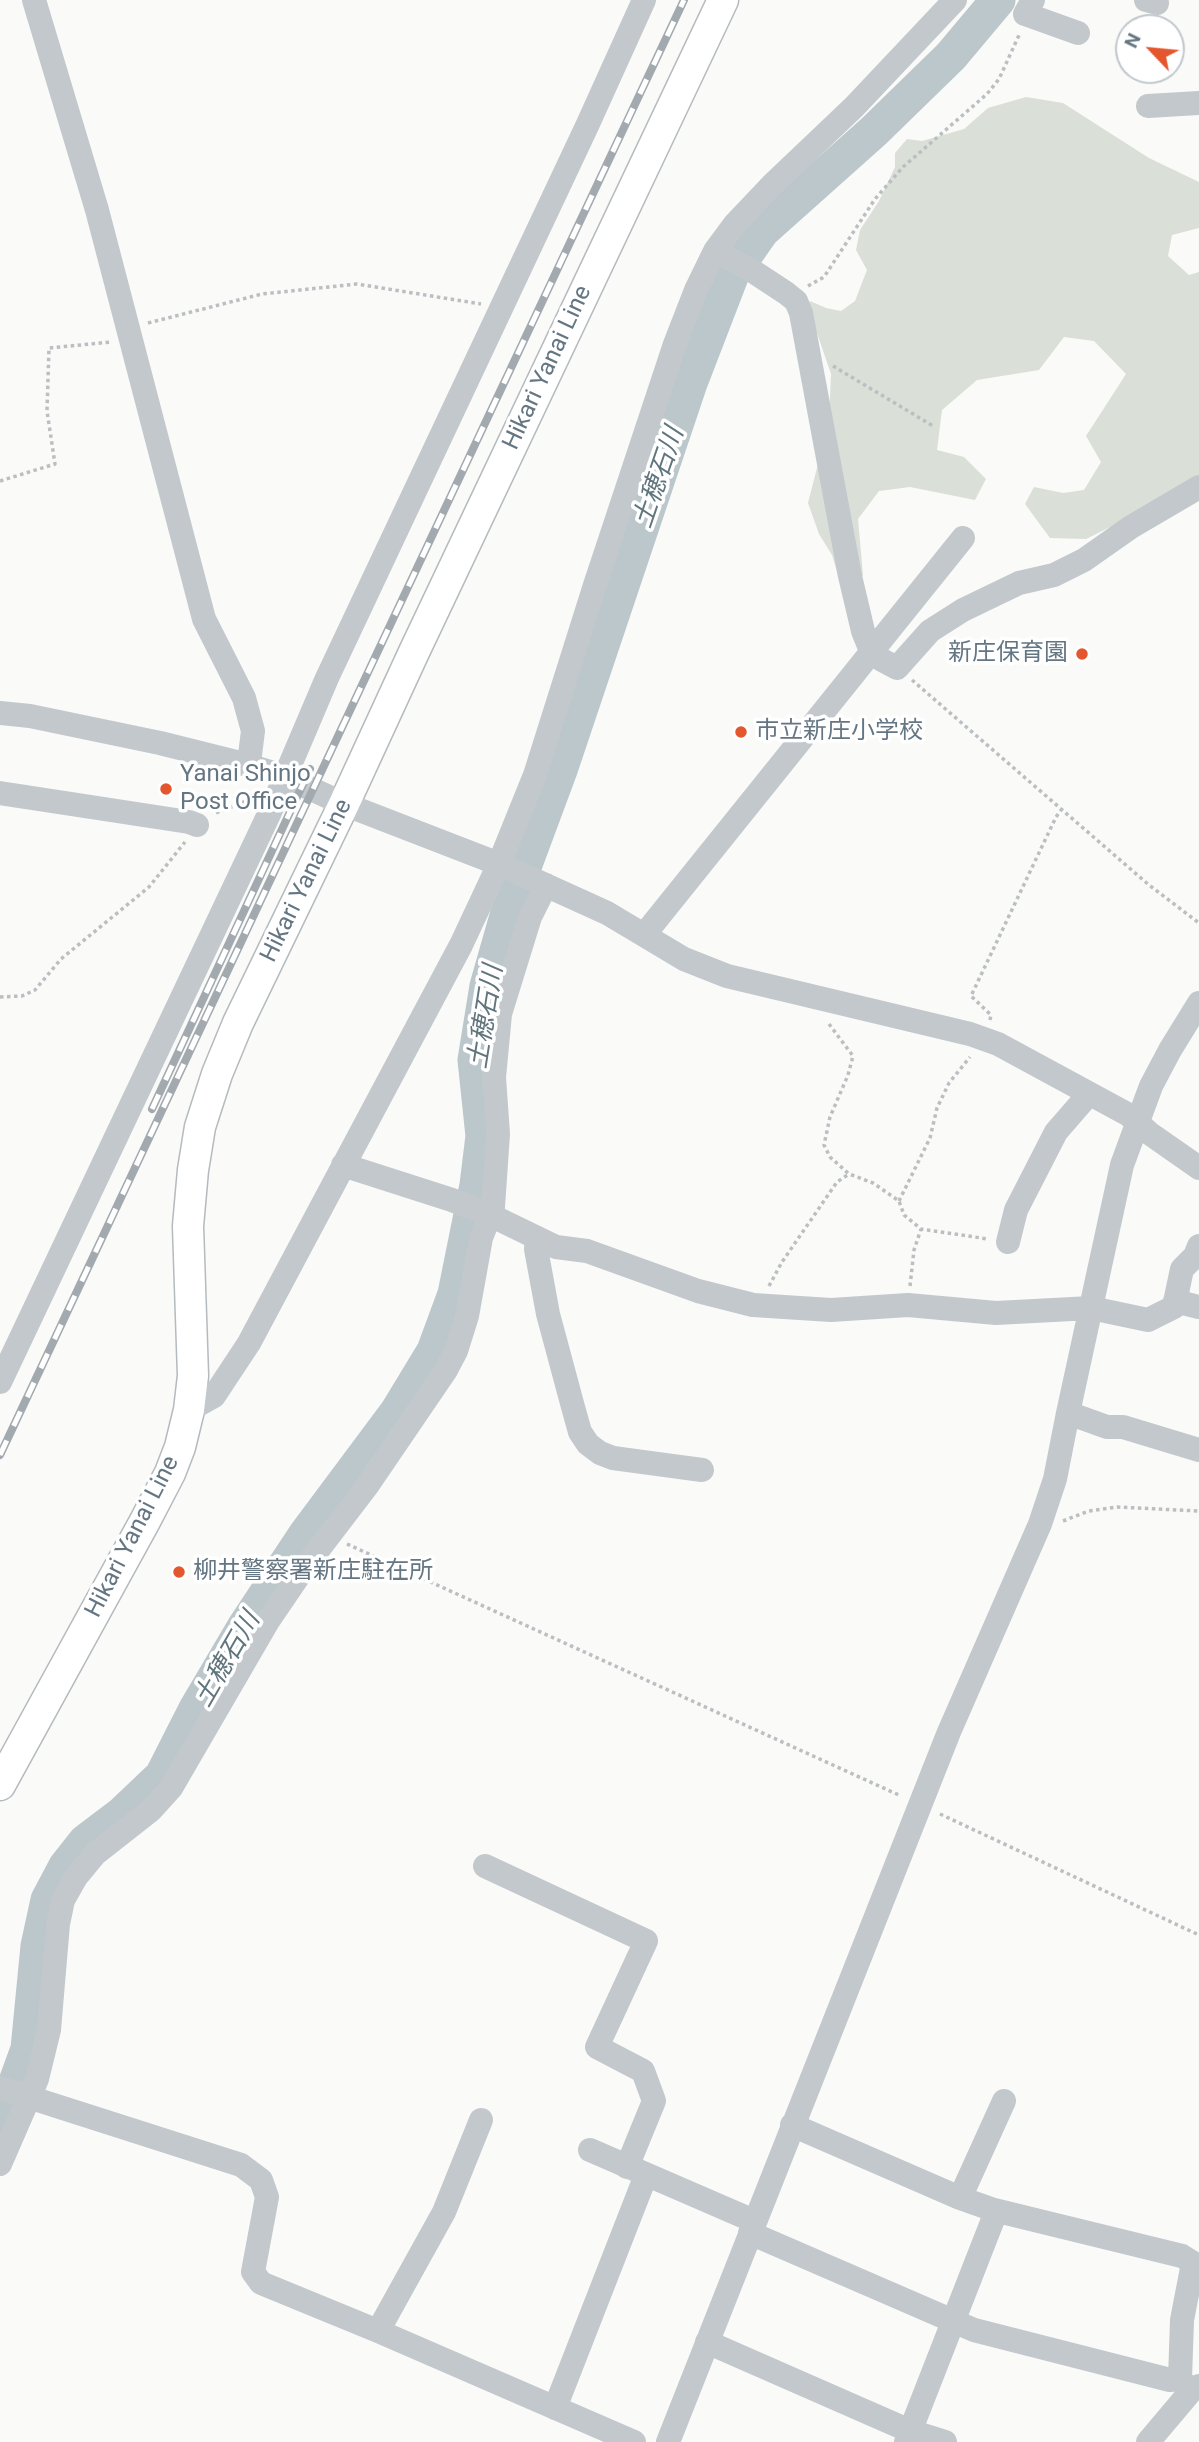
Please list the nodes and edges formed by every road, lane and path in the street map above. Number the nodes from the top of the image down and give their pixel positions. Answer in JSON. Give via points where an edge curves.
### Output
{"nodes":[{"id":1,"x":34,"y":0,"type":"edge"},
{"id":2,"x":644,"y":0,"type":"edge"},
{"id":3,"x":723,"y":0,"type":"edge"},
{"id":4,"x":955,"y":0,"type":"edge"},
{"id":5,"x":1029,"y":7,"type":"edge"},
{"id":6,"x":1078,"y":33,"type":"dead end"},
{"id":7,"x":1199,"y":103,"type":"edge"},
{"id":8,"x":1148,"y":106,"type":"dead end"},
{"id":9,"x":715,"y":251,"type":"junction"},
{"id":10,"x":796,"y":301,"type":"junction"},
{"id":11,"x":499,"y":312,"type":"junction"},
{"id":12,"x":129,"y":334,"type":"junction"},
{"id":13,"x":834,"y":367,"type":"dead end"},
{"id":14,"x":933,"y":426,"type":"dead end"},
{"id":15,"x":0,"y":481,"type":"edge"},
{"id":16,"x":1199,"y":487,"type":"edge"},
{"id":17,"x":963,"y":538,"type":"dead end"},
{"id":18,"x":871,"y":652,"type":"junction"},
{"id":19,"x":898,"y":667,"type":"junction"},
{"id":20,"x":0,"y":713,"type":"edge"},
{"id":21,"x":244,"y":764,"type":"junction"},
{"id":22,"x":280,"y":785,"type":"junction"},
{"id":23,"x":0,"y":793,"type":"edge"},
{"id":24,"x":344,"y":804,"type":"junction"},
{"id":25,"x":1062,"y":809,"type":"junction"},
{"id":26,"x":197,"y":825,"type":"junction"},
{"id":27,"x":502,"y":866,"type":"junction"},
{"id":28,"x":539,"y":882,"type":"junction"},
{"id":29,"x":1199,"y":923,"type":"edge"},
{"id":30,"x":644,"y":935,"type":"junction"},
{"id":31,"x":0,"y":997,"type":"edge"},
{"id":32,"x":831,"y":1001,"type":"junction"},
{"id":33,"x":1199,"y":1003,"type":"edge"},
{"id":34,"x":984,"y":1039,"type":"junction"},
{"id":35,"x":1089,"y":1094,"type":"junction"},
{"id":36,"x":1138,"y":1122,"type":"junction"},
{"id":37,"x":343,"y":1166,"type":"junction"},
{"id":38,"x":1199,"y":1168,"type":"edge"},
{"id":39,"x":849,"y":1174,"type":"junction"},
{"id":40,"x":899,"y":1201,"type":"junction"},
{"id":41,"x":488,"y":1214,"type":"junction"},
{"id":42,"x":921,"y":1229,"type":"junction"},
{"id":43,"x":537,"y":1239,"type":"junction"},
{"id":44,"x":1008,"y":1242,"type":"joint"},
{"id":45,"x":1199,"y":1245,"type":"edge"},
{"id":46,"x":1187,"y":1304,"type":"edge"},
{"id":47,"x":908,"y":1305,"type":"junction"},
{"id":48,"x":762,"y":1306,"type":"junction"},
{"id":49,"x":1091,"y":1308,"type":"junction"},
{"id":50,"x":0,"y":1382,"type":"edge"},
{"id":51,"x":189,"y":1410,"type":"junction"},
{"id":52,"x":1068,"y":1413,"type":"junction"},
{"id":53,"x":1199,"y":1450,"type":"edge"},
{"id":54,"x":702,"y":1470,"type":"dead end"},
{"id":55,"x":1199,"y":1511,"type":"edge"},
{"id":56,"x":1040,"y":1524,"type":"junction"},
{"id":57,"x":331,"y":1533,"type":"junction"},
{"id":58,"x":0,"y":1785,"type":"edge"},
{"id":59,"x":919,"y":1804,"type":"junction"},
{"id":60,"x":485,"y":1866,"type":"dead end"},
{"id":61,"x":1199,"y":1935,"type":"edge"},
{"id":62,"x":0,"y":2088,"type":"edge"},
{"id":63,"x":27,"y":2095,"type":"junction"},
{"id":64,"x":1004,"y":2101,"type":"dead end"},
{"id":65,"x":481,"y":2120,"type":"dead end"},
{"id":66,"x":792,"y":2125,"type":"junction"},
{"id":67,"x":590,"y":2150,"type":"dead end"},
{"id":68,"x":0,"y":2164,"type":"edge"},
{"id":69,"x":637,"y":2171,"type":"junction"},
{"id":70,"x":960,"y":2198,"type":"junction"},
{"id":71,"x":994,"y":2210,"type":"junction"},
{"id":72,"x":752,"y":2227,"type":"junction"},
{"id":73,"x":954,"y":2321,"type":"junction"},
{"id":74,"x":377,"y":2331,"type":"junction"},
{"id":75,"x":707,"y":2342,"type":"junction"},
{"id":76,"x":1190,"y":2385,"type":"edge"},
{"id":77,"x":555,"y":2408,"type":"junction"},
{"id":78,"x":908,"y":2436,"type":"edge"},
{"id":79,"x":634,"y":2442,"type":"edge"},
{"id":80,"x":668,"y":2442,"type":"edge"},
{"id":81,"x":945,"y":2442,"type":"edge"},
{"id":82,"x":1148,"y":2442,"type":"edge"}],
"edges":[{"from":1,"to":12,"type":"street"},
{"from":2,"to":11,"type":"street"},
{"from":3,"to":24,"type":"main road","name":"Hikari Yanai Line"},
{"from":4,"to":9,"type":"street","via":[[772,185]]},
{"from":5,"to":6,"type":"street"},
{"from":5,"to":10,"type":"path","via":[[999,79],[903,167],[875,199],[824,277],[809,285]]},
{"from":7,"to":8,"type":"street"},
{"from":9,"to":10,"type":"street"},
{"from":9,"to":27,"type":"street","via":[[676,344]]},
{"from":10,"to":18,"type":"street","via":[[850,576]]},
{"from":11,"to":12,"type":"path","via":[[484,305],[357,284],[262,294]]},
{"from":11,"to":22,"type":"street"},
{"from":12,"to":15,"type":"path","via":[[49,348],[47,411],[55,464]]},
{"from":12,"to":21,"type":"street","via":[[204,619],[244,698],[253,732]]},
{"from":13,"to":14,"type":"path"},
{"from":16,"to":19,"type":"street","via":[[1084,560],[1054,575],[1019,583],[963,610],[930,631]]},
{"from":17,"to":18,"type":"street"},
{"from":18,"to":19,"type":"street"},
{"from":18,"to":30,"type":"street"},
{"from":19,"to":25,"type":"path"},
{"from":20,"to":21,"type":"street"},
{"from":21,"to":22,"type":"street"},
{"from":22,"to":24,"type":"street"},
{"from":22,"to":26,"type":"path"},
{"from":22,"to":50,"type":"street"},
{"from":23,"to":26,"type":"street"},
{"from":24,"to":27,"type":"street"},
{"from":24,"to":51,"type":"main road","name":"Hikari Yanai Line","via":[[237,1023],[200,1127],[188,1226],[193,1376]]},
{"from":25,"to":29,"type":"path"},
{"from":25,"to":34,"type":"path","via":[[971,996],[991,1015]]},
{"from":26,"to":31,"type":"path","via":[[149,887],[61,959],[35,990]]},
{"from":27,"to":28,"type":"street"},
{"from":27,"to":37,"type":"street"},
{"from":28,"to":30,"type":"street"},
{"from":28,"to":41,"type":"street","via":[[500,1014],[494,1077],[498,1134],[493,1207]]},
{"from":30,"to":32,"type":"street","via":[[684,959],[727,976]]},
{"from":32,"to":34,"type":"street"},
{"from":32,"to":39,"type":"path","via":[[829,1023],[853,1056],[824,1145]]},
{"from":33,"to":36,"type":"street","via":[[1151,1086]]},
{"from":34,"to":35,"type":"street"},
{"from":34,"to":40,"type":"path","via":[[949,1083],[930,1138]]},
{"from":35,"to":36,"type":"street"},
{"from":35,"to":44,"type":"street","via":[[1056,1132],[1016,1210]]},
{"from":36,"to":38,"type":"street"},
{"from":36,"to":49,"type":"street","via":[[1122,1165]]},
{"from":37,"to":41,"type":"street"},
{"from":37,"to":51,"type":"street","via":[[249,1343],[215,1396]]},
{"from":39,"to":40,"type":"path","via":[[873,1182]]},
{"from":39,"to":48,"type":"path","via":[[837,1182],[782,1262]]},
{"from":40,"to":42,"type":"path","via":[[904,1215]]},
{"from":41,"to":43,"type":"street"},
{"from":41,"to":57,"type":"street","via":[[456,1351]]},
{"from":42,"to":44,"type":"path"},
{"from":42,"to":47,"type":"path"},
{"from":43,"to":48,"type":"street","via":[[587,1251],[698,1291]]},
{"from":43,"to":54,"type":"street","via":[[548,1314],[576,1419],[588,1444],[613,1458]]},
{"from":45,"to":46,"type":"street","via":[[1182,1269]]},
{"from":46,"to":49,"type":"street","via":[[1148,1320]]},
{"from":47,"to":48,"type":"street","via":[[831,1310]]},
{"from":47,"to":49,"type":"street","via":[[996,1313]]},
{"from":49,"to":52,"type":"street"},
{"from":51,"to":58,"type":"main road","name":"Hikari Yanai Line","via":[[170,1473]]},
{"from":52,"to":53,"type":"street"},
{"from":52,"to":56,"type":"street","via":[[1055,1479]]},
{"from":55,"to":56,"type":"path","via":[[1117,1507]]},
{"from":56,"to":59,"type":"street"},
{"from":57,"to":59,"type":"path","via":[[526,1627]]},
{"from":57,"to":63,"type":"street","via":[[268,1621],[171,1788],[151,1810],[94,1854],[63,1900],[49,2029],[37,2079]]},
{"from":59,"to":61,"type":"path"},
{"from":59,"to":66,"type":"street"},
{"from":60,"to":69,"type":"street","via":[[646,1941],[597,2047],[643,2071],[654,2101]]},
{"from":62,"to":63,"type":"street"},
{"from":63,"to":68,"type":"street"},
{"from":63,"to":74,"type":"street","via":[[241,2165],[261,2180],[267,2197],[253,2272],[261,2283]]},
{"from":64,"to":70,"type":"street"},
{"from":65,"to":74,"type":"street","via":[[444,2212]]},
{"from":66,"to":70,"type":"street"},
{"from":66,"to":72,"type":"street"},
{"from":67,"to":69,"type":"street"},
{"from":69,"to":72,"type":"street"},
{"from":69,"to":77,"type":"street"},
{"from":70,"to":71,"type":"street"},
{"from":71,"to":73,"type":"street"},
{"from":71,"to":76,"type":"street","via":[[1182,2256],[1193,2263],[1182,2320]]},
{"from":72,"to":73,"type":"street"},
{"from":72,"to":75,"type":"street"},
{"from":73,"to":76,"type":"street"},
{"from":73,"to":78,"type":"street"},
{"from":74,"to":77,"type":"street"},
{"from":75,"to":78,"type":"street"},
{"from":75,"to":80,"type":"street"},
{"from":76,"to":82,"type":"street"},
{"from":77,"to":79,"type":"street"},
{"from":78,"to":81,"type":"street"}]}
